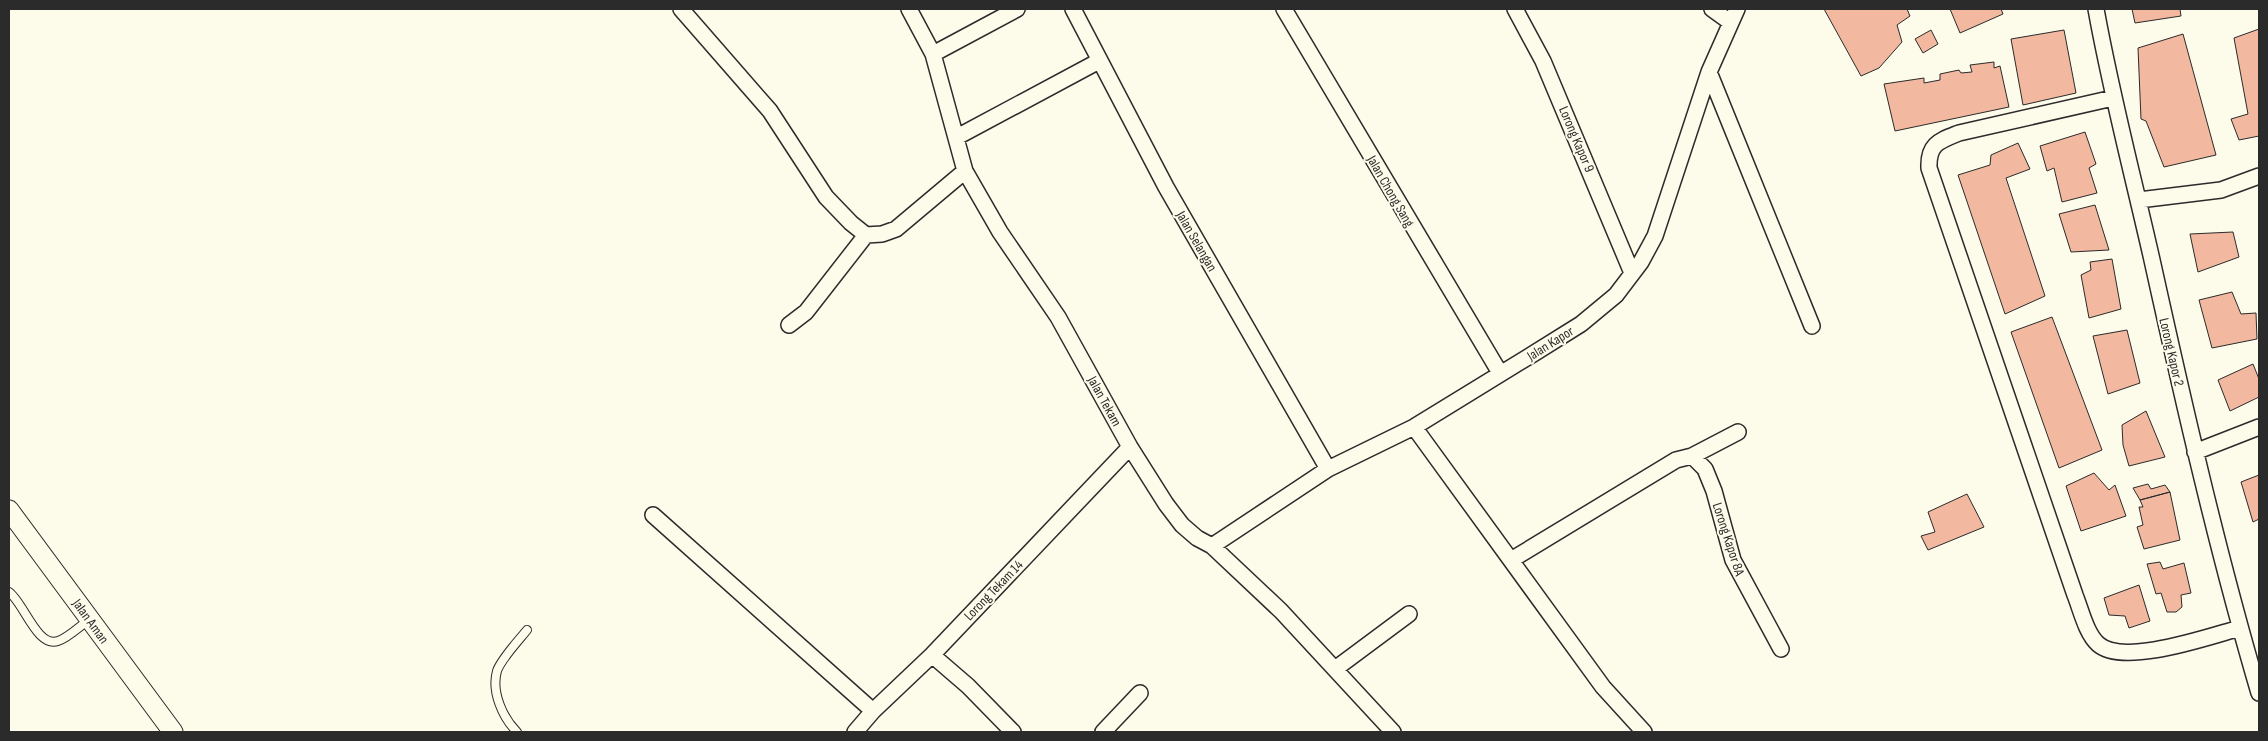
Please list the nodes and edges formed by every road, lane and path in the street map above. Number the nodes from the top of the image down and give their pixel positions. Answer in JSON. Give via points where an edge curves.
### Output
{"nodes":[{"id":1,"x":681,"y":9,"type":"edge"},
{"id":2,"x":909,"y":9,"type":"edge"},
{"id":3,"x":1018,"y":9,"type":"edge"},
{"id":4,"x":1073,"y":9,"type":"edge"},
{"id":5,"x":1284,"y":9,"type":"edge"},
{"id":6,"x":1515,"y":9,"type":"edge"},
{"id":7,"x":1712,"y":9,"type":"edge"},
{"id":8,"x":2096,"y":9,"type":"edge"},
{"id":9,"x":1734,"y":15,"type":"edge"},
{"id":10,"x":933,"y":54,"type":"junction"},
{"id":11,"x":1099,"y":61,"type":"junction"},
{"id":12,"x":1709,"y":72,"type":"junction"},
{"id":13,"x":2113,"y":98,"type":"junction"},
{"id":14,"x":957,"y":137,"type":"junction"},
{"id":15,"x":964,"y":171,"type":"junction"},
{"id":16,"x":2259,"y":176,"type":"edge"},
{"id":17,"x":2138,"y":200,"type":"junction"},
{"id":18,"x":866,"y":235,"type":"junction"},
{"id":19,"x":1632,"y":273,"type":"junction"},
{"id":20,"x":789,"y":325,"type":"dead end"},
{"id":21,"x":1812,"y":326,"type":"dead end"},
{"id":22,"x":1500,"y":373,"type":"junction"},
{"id":23,"x":1414,"y":426,"type":"junction"},
{"id":24,"x":2259,"y":427,"type":"edge"},
{"id":25,"x":1738,"y":432,"type":"dead end"},
{"id":26,"x":1130,"y":447,"type":"junction"},
{"id":27,"x":2195,"y":452,"type":"junction"},
{"id":28,"x":1692,"y":456,"type":"junction"},
{"id":29,"x":1328,"y":469,"type":"junction"},
{"id":30,"x":9,"y":510,"type":"edge"},
{"id":31,"x":653,"y":514,"type":"dead end"},
{"id":32,"x":1212,"y":546,"type":"junction"},
{"id":33,"x":1511,"y":560,"type":"junction"},
{"id":34,"x":9,"y":592,"type":"edge"},
{"id":35,"x":1409,"y":614,"type":"dead end"},
{"id":36,"x":90,"y":619,"type":"junction"},
{"id":37,"x":2240,"y":628,"type":"junction"},
{"id":38,"x":527,"y":630,"type":"dead end"},
{"id":39,"x":1781,"y":649,"type":"dead end"},
{"id":40,"x":932,"y":655,"type":"junction"},
{"id":41,"x":1335,"y":669,"type":"junction"},
{"id":42,"x":1140,"y":693,"type":"dead end"},
{"id":43,"x":2259,"y":693,"type":"edge"},
{"id":44,"x":873,"y":710,"type":"junction"},
{"id":45,"x":173,"y":732,"type":"edge"},
{"id":46,"x":517,"y":732,"type":"edge"},
{"id":47,"x":855,"y":732,"type":"edge"},
{"id":48,"x":1013,"y":732,"type":"edge"},
{"id":49,"x":1103,"y":732,"type":"edge"},
{"id":50,"x":1393,"y":732,"type":"edge"},
{"id":51,"x":1644,"y":732,"type":"edge"}],
"edges":[{"from":1,"to":18,"type":"street","via":[[770,111],[826,197]]},
{"from":2,"to":10,"type":"street","name":"Jalan Tekam"},
{"from":3,"to":10,"type":"street"},
{"from":4,"to":11,"type":"street","name":"Jalan Selangan"},
{"from":5,"to":22,"type":"street","name":"Jalan Chong Sang"},
{"from":6,"to":19,"type":"street","name":"Lorong Kapor 9","via":[[1543,60]]},
{"from":7,"to":9,"type":"street"},
{"from":8,"to":13,"type":"street","name":"Lorong Kapor 2"},
{"from":9,"to":12,"type":"street","name":"Jalan Kapor"},
{"from":10,"to":14,"type":"street","name":"Jalan Tekam"},
{"from":11,"to":14,"type":"street"},
{"from":11,"to":29,"type":"street","name":"Jalan Selangan","via":[[1166,187]]},
{"from":12,"to":19,"type":"street","name":"Jalan Kapor","via":[[1655,236]]},
{"from":12,"to":21,"type":"street"},
{"from":13,"to":17,"type":"street","name":"Lorong Kapor 2"},
{"from":13,"to":37,"type":"street","via":[[1959,133],[1936,144],[1928,156],[1933,187],[2091,635],[2110,651],[2137,652],[2188,643]]},
{"from":14,"to":15,"type":"street","name":"Jalan Tekam"},
{"from":15,"to":18,"type":"street","via":[[896,229]]},
{"from":15,"to":26,"type":"street","name":"Jalan Tekam","via":[[1000,232],[1058,317]]},
{"from":16,"to":17,"type":"street","via":[[2221,190]]},
{"from":17,"to":27,"type":"street","name":"Lorong Kapor 2"},
{"from":18,"to":20,"type":"street","via":[[806,312]]},
{"from":19,"to":22,"type":"street","name":"Jalan Kapor","via":[[1616,295],[1581,324]]},
{"from":22,"to":23,"type":"street","name":"Jalan Kapor"},
{"from":23,"to":29,"type":"street","name":"Jalan Kapor"},
{"from":23,"to":33,"type":"street"},
{"from":24,"to":27,"type":"street"},
{"from":25,"to":28,"type":"street"},
{"from":26,"to":32,"type":"street","name":"Jalan Tekam","via":[[1182,525],[1196,538]]},
{"from":26,"to":40,"type":"street","name":"Lorong Tekam 14"},
{"from":27,"to":37,"type":"street","name":"Lorong Kapor 2"},
{"from":28,"to":33,"type":"street","via":[[1676,460]]},
{"from":28,"to":39,"type":"street","name":"Lorong Kapor 8A","via":[[1705,469],[1733,560]]},
{"from":29,"to":32,"type":"street","name":"Jalan Kapor"},
{"from":30,"to":36,"type":"street","name":"Jalan Aman"},
{"from":31,"to":44,"type":"street"},
{"from":32,"to":41,"type":"street","name":"Jalan Tekam","via":[[1281,611]]},
{"from":33,"to":51,"type":"street","via":[[1603,687]]},
{"from":34,"to":36,"type":"lane","via":[[45,641],[57,642]]},
{"from":35,"to":41,"type":"street"},
{"from":36,"to":45,"type":"street","name":"Jalan Aman"},
{"from":37,"to":43,"type":"street","name":"Lorong Kapor 2"},
{"from":38,"to":46,"type":"lane","via":[[498,670],[496,681],[497,700]]},
{"from":40,"to":44,"type":"street","name":"Lorong Tekam 14"},
{"from":40,"to":48,"type":"street"},
{"from":41,"to":50,"type":"street","name":"Jalan Tekam"},
{"from":42,"to":49,"type":"street"},
{"from":44,"to":47,"type":"street","name":"Lorong Tekam 14"}]}
